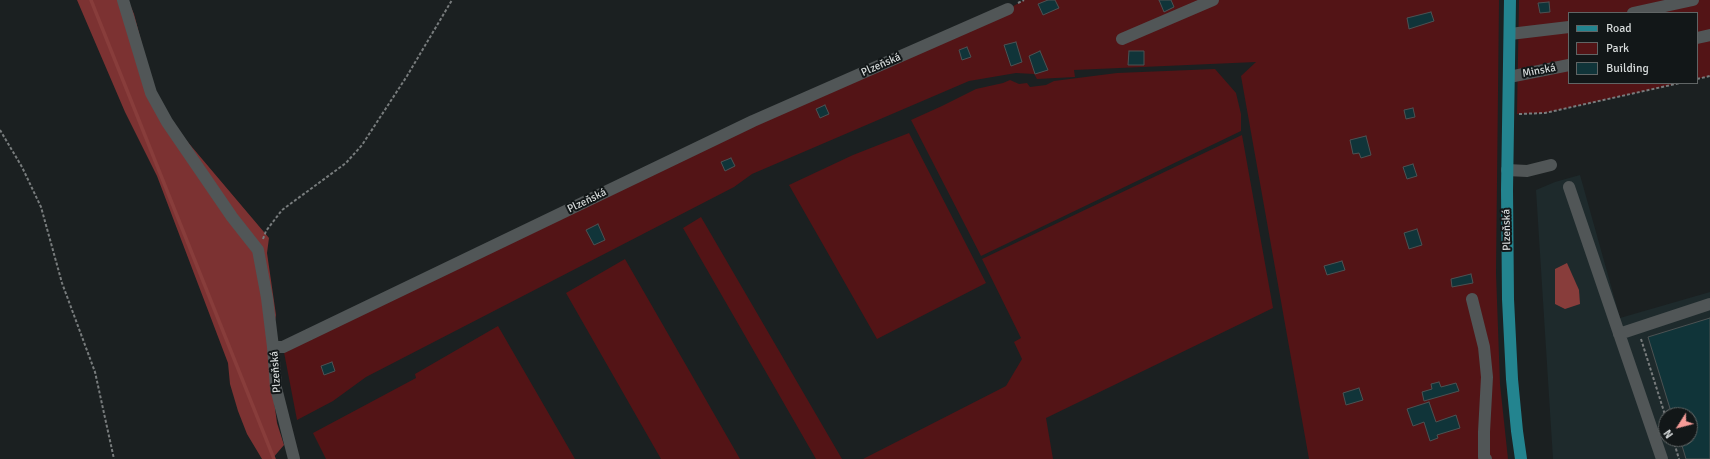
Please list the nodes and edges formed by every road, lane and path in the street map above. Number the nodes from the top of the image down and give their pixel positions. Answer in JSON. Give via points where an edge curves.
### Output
{"nodes":[{"id":1,"x":123,"y":0,"type":"edge"},
{"id":2,"x":452,"y":0,"type":"edge"},
{"id":3,"x":1213,"y":0,"type":"edge"},
{"id":4,"x":1510,"y":0,"type":"edge"},
{"id":5,"x":1694,"y":0,"type":"edge"},
{"id":6,"x":1008,"y":10,"type":"dead end"},
{"id":7,"x":1639,"y":12,"type":"edge"},
{"id":8,"x":1568,"y":27,"type":"edge"},
{"id":9,"x":1510,"y":34,"type":"junction"},
{"id":10,"x":1710,"y":35,"type":"edge"},
{"id":11,"x":1698,"y":38,"type":"edge"},
{"id":12,"x":1122,"y":39,"type":"dead end"},
{"id":13,"x":1568,"y":65,"type":"edge"},
{"id":14,"x":1710,"y":76,"type":"edge"},
{"id":15,"x":1509,"y":77,"type":"junction"},
{"id":16,"x":1698,"y":79,"type":"edge"},
{"id":17,"x":1676,"y":84,"type":"edge"},
{"id":18,"x":1508,"y":114,"type":"junction"},
{"id":19,"x":0,"y":130,"type":"edge"},
{"id":20,"x":1550,"y":166,"type":"dead end"},
{"id":21,"x":1507,"y":170,"type":"junction"},
{"id":22,"x":1569,"y":187,"type":"dead end"},
{"id":23,"x":258,"y":250,"type":"junction"},
{"id":24,"x":1472,"y":299,"type":"dead end"},
{"id":25,"x":1710,"y":304,"type":"edge"},
{"id":26,"x":1637,"y":328,"type":"junction"},
{"id":27,"x":1619,"y":334,"type":"junction"},
{"id":28,"x":273,"y":347,"type":"junction"},
{"id":29,"x":1662,"y":407,"type":"edge"},
{"id":30,"x":1675,"y":447,"type":"edge"},
{"id":31,"x":291,"y":458,"type":"edge"},
{"id":32,"x":114,"y":459,"type":"edge"},
{"id":33,"x":1486,"y":459,"type":"edge"},
{"id":34,"x":1521,"y":459,"type":"edge"},
{"id":35,"x":1662,"y":459,"type":"edge"},
{"id":36,"x":1679,"y":459,"type":"edge"}],
"edges":[{"from":1,"to":23,"type":"street","via":[[151,93],[166,122]]},
{"from":2,"to":23,"type":"path","via":[[408,76],[362,145],[346,163],[282,210],[266,230]]},
{"from":3,"to":12,"type":"street"},
{"from":4,"to":9,"type":"main road","name":"Plzeňská"},
{"from":5,"to":7,"type":"street"},
{"from":6,"to":28,"type":"street","name":"Plzeňská","via":[[753,121],[283,347]]},
{"from":8,"to":9,"type":"street"},
{"from":9,"to":15,"type":"main road","name":"Plzeňská"},
{"from":10,"to":11,"type":"street"},
{"from":13,"to":15,"type":"street","name":"Minská"},
{"from":14,"to":16,"type":"path"},
{"from":15,"to":18,"type":"main road","name":"Plzeňská"},
{"from":17,"to":18,"type":"path","via":[[1545,113]]},
{"from":18,"to":21,"type":"main road","name":"Plzeňská"},
{"from":19,"to":32,"type":"path","via":[[22,167],[41,207],[62,283],[95,372]]},
{"from":20,"to":21,"type":"street","via":[[1527,172]]},
{"from":21,"to":34,"type":"main road","name":"Plzeňská","via":[[1508,299],[1512,379]]},
{"from":22,"to":27,"type":"street"},
{"from":23,"to":28,"type":"street"},
{"from":24,"to":33,"type":"street","via":[[1484,347],[1486,369]]},
{"from":25,"to":26,"type":"street"},
{"from":26,"to":27,"type":"street"},
{"from":26,"to":29,"type":"path"},
{"from":27,"to":35,"type":"street"},
{"from":28,"to":31,"type":"street","name":"Plzeňská","via":[[276,388]]},
{"from":30,"to":36,"type":"path"}]}
